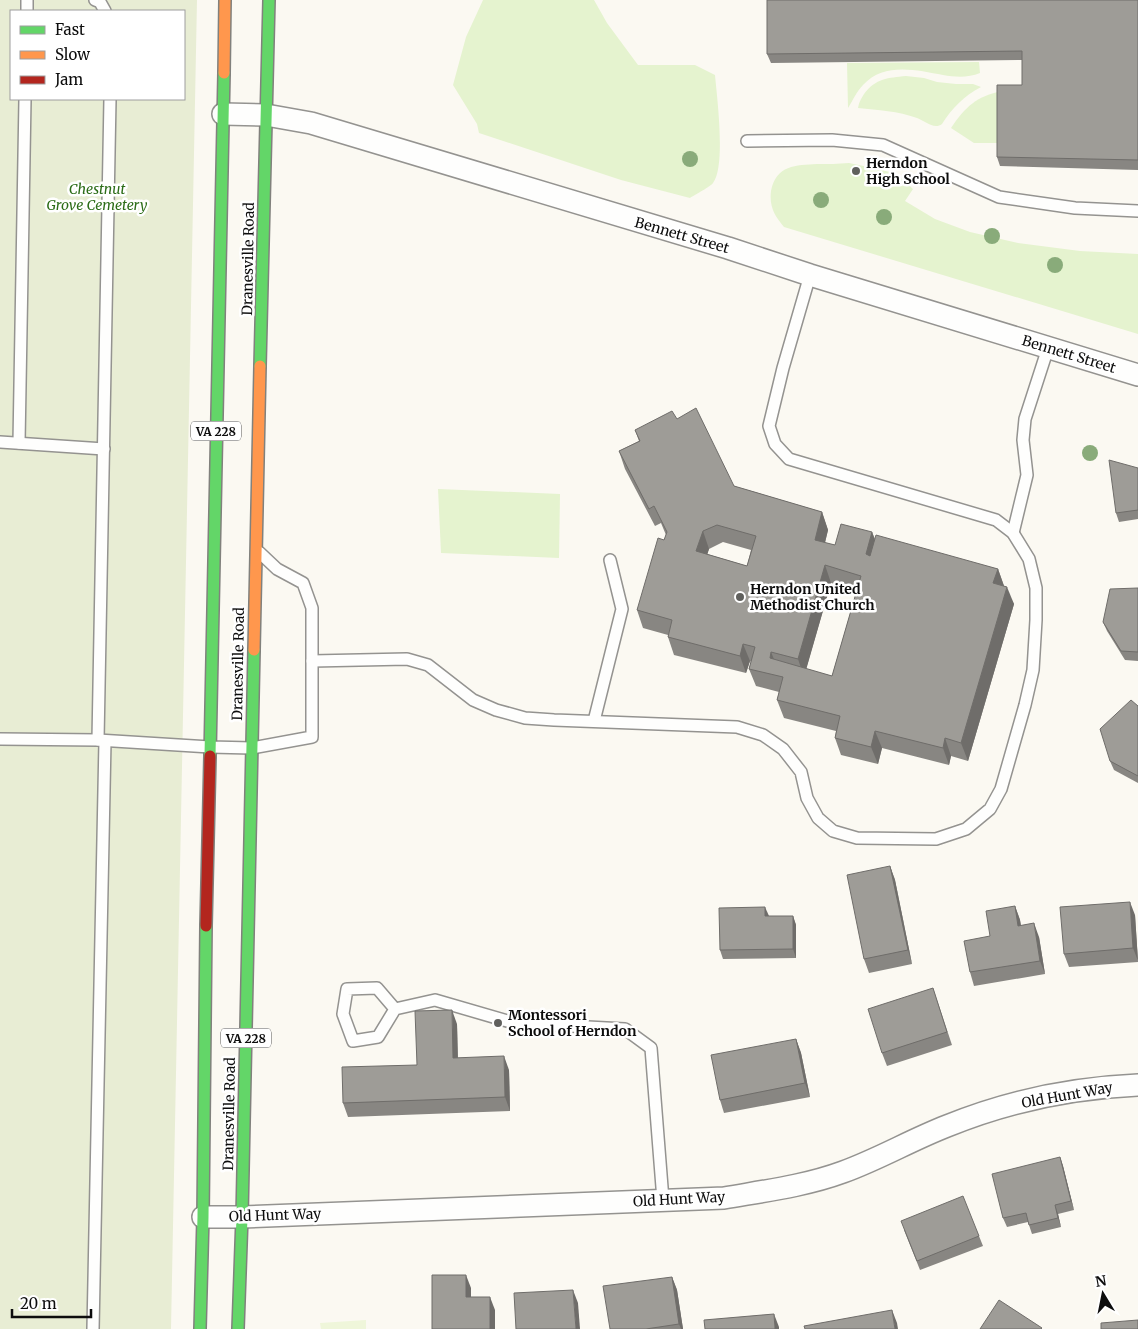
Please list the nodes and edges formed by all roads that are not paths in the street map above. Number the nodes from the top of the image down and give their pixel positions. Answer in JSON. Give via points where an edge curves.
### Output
{"nodes":[{"id":1,"x":95,"y":0,"type":"edge"},
{"id":2,"x":225,"y":0,"type":"edge"},
{"id":3,"x":269,"y":0,"type":"edge"},
{"id":4,"x":104,"y":10,"type":"edge"},
{"id":5,"x":25,"y":100,"type":"edge"},
{"id":6,"x":110,"y":100,"type":"edge"},
{"id":7,"x":223,"y":114,"type":"junction"},
{"id":8,"x":266,"y":115,"type":"junction"},
{"id":9,"x":747,"y":141,"type":"dead end"},
{"id":10,"x":1138,"y":211,"type":"edge"},
{"id":11,"x":810,"y":275,"type":"junction"},
{"id":12,"x":1048,"y":348,"type":"junction"},
{"id":13,"x":1138,"y":375,"type":"edge"},
{"id":14,"x":0,"y":442,"type":"edge"},
{"id":15,"x":19,"y":442,"type":"junction"},
{"id":16,"x":104,"y":449,"type":"junction"},
{"id":17,"x":1013,"y":533,"type":"junction"},
{"id":18,"x":256,"y":550,"type":"junction"},
{"id":19,"x":610,"y":560,"type":"dead end"},
{"id":20,"x":312,"y":661,"type":"junction"},
{"id":21,"x":594,"y":721,"type":"junction"},
{"id":22,"x":0,"y":739,"type":"edge"},
{"id":23,"x":102,"y":741,"type":"junction"},
{"id":24,"x":210,"y":747,"type":"junction"},
{"id":25,"x":252,"y":748,"type":"junction"},
{"id":26,"x":395,"y":1009,"type":"junction"},
{"id":27,"x":1138,"y":1084,"type":"edge"},
{"id":28,"x":663,"y":1200,"type":"junction"},
{"id":29,"x":202,"y":1217,"type":"junction"},
{"id":30,"x":242,"y":1217,"type":"junction"},
{"id":31,"x":93,"y":1329,"type":"edge"},
{"id":32,"x":200,"y":1329,"type":"edge"},
{"id":33,"x":238,"y":1329,"type":"edge"}],
"edges":[{"from":1,"to":4,"type":"lane"},
{"from":2,"to":7,"type":"main road","name":"Dranesville Road","number":"VA 228"},
{"from":3,"to":8,"type":"main road","name":"Dranesville Road","number":"VA 228"},
{"from":5,"to":15,"type":"lane"},
{"from":6,"to":16,"type":"lane"},
{"from":7,"to":8,"type":"street","name":"Bennett Street"},
{"from":7,"to":24,"type":"main road","name":"Dranesville Road","number":"VA 228"},
{"from":8,"to":11,"type":"street","name":"Bennett Street","via":[[311,123],[451,164]]},
{"from":8,"to":18,"type":"main road","name":"Dranesville Road","number":"VA 228"},
{"from":9,"to":10,"type":"lane","via":[[832,140],[883,145],[999,196],[1074,208]]},
{"from":11,"to":12,"type":"street","name":"Bennett Street"},
{"from":11,"to":17,"type":"lane","via":[[769,426],[775,444],[788,459],[996,520]]},
{"from":12,"to":13,"type":"street","name":"Bennett Street"},
{"from":12,"to":17,"type":"lane","via":[[1025,419],[1023,440],[1027,475]]},
{"from":14,"to":15,"type":"lane"},
{"from":15,"to":16,"type":"lane"},
{"from":16,"to":23,"type":"lane"},
{"from":17,"to":21,"type":"lane","via":[[1029,560],[1036,588],[1033,670],[1001,789],[990,809],[966,829],[936,840],[858,838],[841,834],[818,818],[807,798],[801,772],[783,750],[764,735],[737,727]]},
{"from":18,"to":20,"type":"lane","via":[[277,569],[303,583],[312,608]]},
{"from":18,"to":25,"type":"main road","name":"Dranesville Road","number":"VA 228"},
{"from":19,"to":21,"type":"lane","via":[[622,610]]},
{"from":20,"to":21,"type":"lane","via":[[407,660],[428,665],[473,700],[496,710],[525,718]]},
{"from":20,"to":25,"type":"lane","via":[[312,737]]},
{"from":22,"to":23,"type":"lane"},
{"from":23,"to":24,"type":"lane"},
{"from":23,"to":31,"type":"lane"},
{"from":24,"to":25,"type":"lane"},
{"from":24,"to":29,"type":"main road","name":"Dranesville Road","number":"VA 228"},
{"from":25,"to":30,"type":"main road","name":"Dranesville Road","number":"VA 228"},
{"from":26,"to":26,"type":"lane","via":[[378,1037],[354,1042],[343,1014],[347,989],[376,988]]},
{"from":26,"to":28,"type":"lane","via":[[435,1000],[514,1024],[625,1029],[651,1048]]},
{"from":27,"to":28,"type":"street","name":"Old Hunt Way","via":[[1044,1096],[984,1112],[841,1172],[783,1188],[724,1198]]},
{"from":28,"to":30,"type":"street","name":"Old Hunt Way"},
{"from":29,"to":30,"type":"street","name":"Old Hunt Way"},
{"from":29,"to":32,"type":"main road","name":"Dranesville Road","number":"VA 228"},
{"from":30,"to":33,"type":"main road","name":"Dranesville Road","number":"VA 228"}]}
